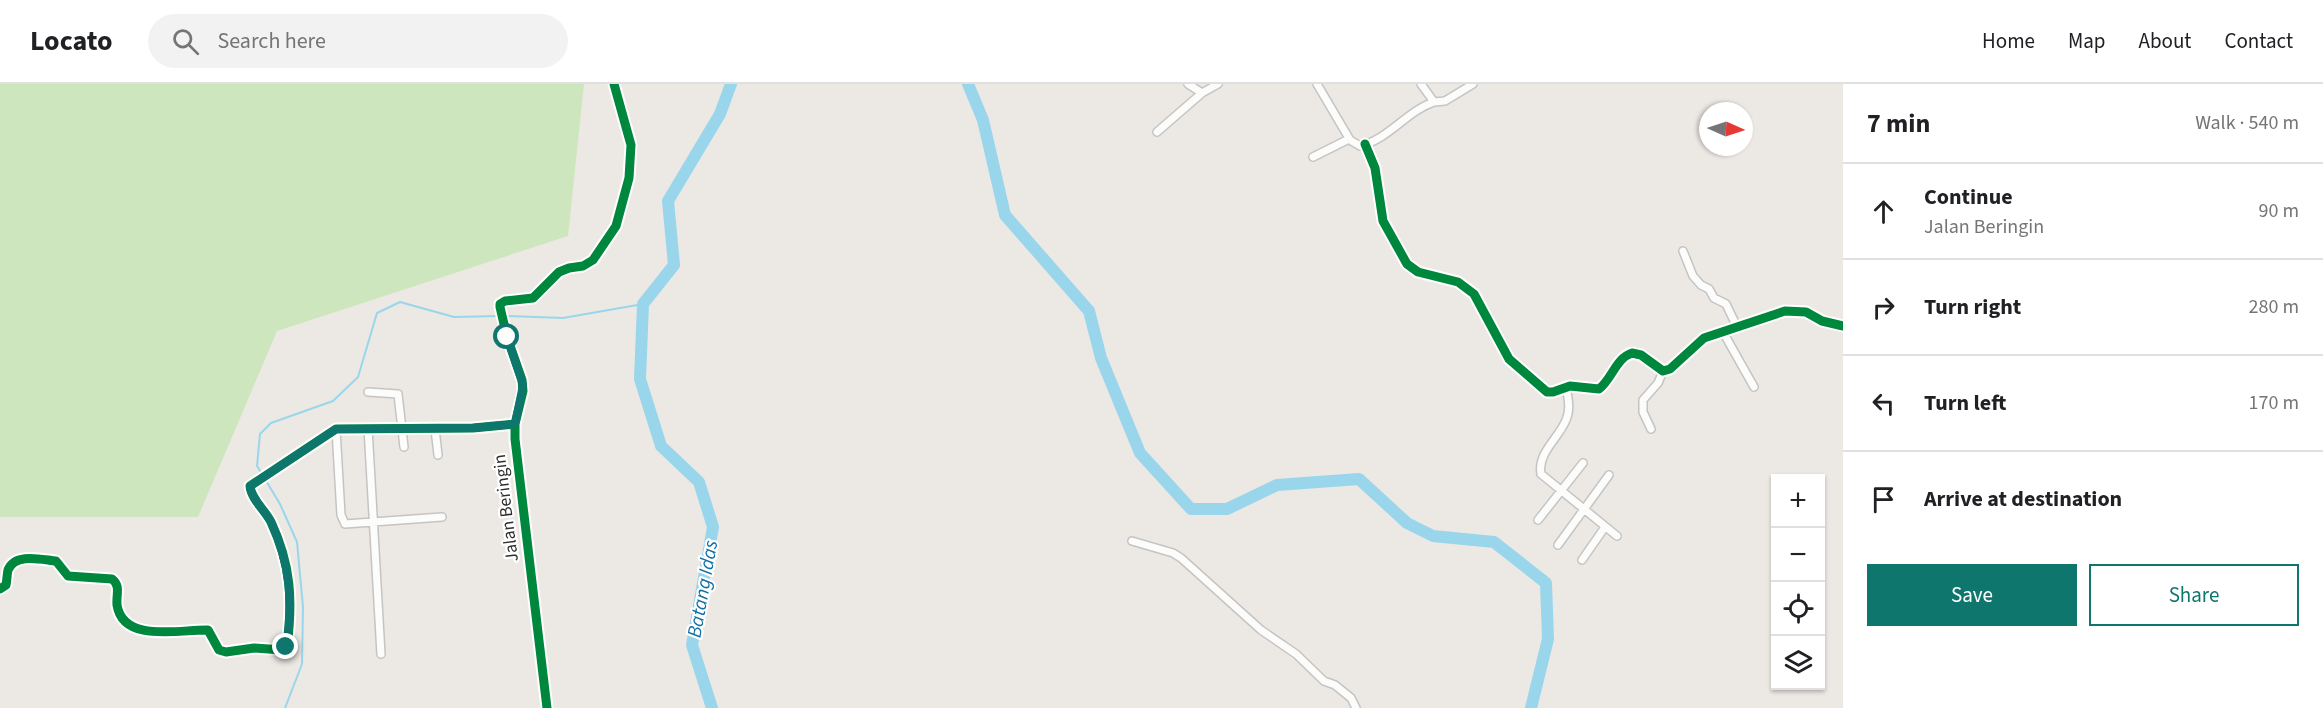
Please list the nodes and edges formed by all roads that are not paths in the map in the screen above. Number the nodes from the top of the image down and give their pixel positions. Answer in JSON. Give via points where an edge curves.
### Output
{"nodes":[{"id":1,"x":614,"y":84,"type":"edge"},
{"id":2,"x":1188,"y":84,"type":"edge"},
{"id":3,"x":1218,"y":84,"type":"edge"},
{"id":4,"x":1317,"y":84,"type":"edge"},
{"id":5,"x":1421,"y":84,"type":"edge"},
{"id":6,"x":1473,"y":84,"type":"edge"},
{"id":7,"x":1202,"y":93,"type":"junction"},
{"id":8,"x":1434,"y":102,"type":"junction"},
{"id":9,"x":1157,"y":132,"type":"dead end"},
{"id":10,"x":1349,"y":139,"type":"junction"},
{"id":11,"x":1365,"y":144,"type":"junction"},
{"id":12,"x":1313,"y":157,"type":"dead end"},
{"id":13,"x":1683,"y":251,"type":"dead end"},
{"id":14,"x":1843,"y":326,"type":"edge"},
{"id":15,"x":1737,"y":327,"type":"junction"},
{"id":16,"x":1723,"y":332,"type":"junction"},
{"id":17,"x":1663,"y":370,"type":"junction"},
{"id":18,"x":1566,"y":387,"type":"junction"},
{"id":19,"x":1754,"y":387,"type":"dead end"},
{"id":20,"x":368,"y":392,"type":"dead end"},
{"id":21,"x":515,"y":424,"type":"junction"},
{"id":22,"x":368,"y":428,"type":"junction"},
{"id":23,"x":400,"y":428,"type":"junction"},
{"id":24,"x":336,"y":429,"type":"junction"},
{"id":25,"x":435,"y":429,"type":"junction"},
{"id":26,"x":1651,"y":429,"type":"dead end"},
{"id":27,"x":404,"y":447,"type":"dead end"},
{"id":28,"x":438,"y":455,"type":"dead end"},
{"id":29,"x":1583,"y":463,"type":"dead end"},
{"id":30,"x":1609,"y":475,"type":"dead end"},
{"id":31,"x":1561,"y":491,"type":"junction"},
{"id":32,"x":1584,"y":510,"type":"junction"},
{"id":33,"x":442,"y":517,"type":"dead end"},
{"id":34,"x":1538,"y":520,"type":"dead end"},
{"id":35,"x":375,"y":522,"type":"junction"},
{"id":36,"x":1605,"y":526,"type":"junction"},
{"id":37,"x":1617,"y":536,"type":"dead end"},
{"id":38,"x":1132,"y":542,"type":"dead end"},
{"id":39,"x":1558,"y":545,"type":"dead end"},
{"id":40,"x":1582,"y":560,"type":"dead end"},
{"id":41,"x":0,"y":589,"type":"edge"},
{"id":42,"x":381,"y":654,"type":"dead end"},
{"id":43,"x":547,"y":708,"type":"edge"},
{"id":44,"x":1356,"y":708,"type":"edge"}],
"edges":[{"from":1,"to":21,"type":"street","name":"Jalan Beringin","via":[[631,154],[628,185],[616,226],[589,264],[559,272],[533,298],[500,303],[522,380]]},
{"from":2,"to":7,"type":"street"},
{"from":3,"to":7,"type":"street"},
{"from":4,"to":10,"type":"street"},
{"from":5,"to":8,"type":"street"},
{"from":6,"to":8,"type":"street","via":[[1445,101]]},
{"from":7,"to":9,"type":"street"},
{"from":8,"to":11,"type":"street"},
{"from":10,"to":11,"type":"street"},
{"from":10,"to":12,"type":"street"},
{"from":11,"to":18,"type":"street","via":[[1375,168],[1383,220],[1407,264],[1418,272],[1466,288],[1479,302],[1515,365],[1547,392]]},
{"from":13,"to":15,"type":"street","via":[[1693,276],[1714,298],[1724,302]]},
{"from":14,"to":15,"type":"street","via":[[1792,310]]},
{"from":15,"to":16,"type":"street"},
{"from":16,"to":17,"type":"street","via":[[1699,341],[1672,368]]},
{"from":16,"to":19,"type":"street"},
{"from":17,"to":18,"type":"street","via":[[1632,353],[1622,359],[1599,389]]},
{"from":17,"to":26,"type":"street","via":[[1658,383],[1643,400],[1643,412]]},
{"from":18,"to":31,"type":"street","via":[[1566,419],[1540,467],[1542,477]]},
{"from":20,"to":23,"type":"street","via":[[398,394]]},
{"from":21,"to":25,"type":"street"},
{"from":21,"to":43,"type":"street","name":"Jalan Beringin"},
{"from":22,"to":23,"type":"street"},
{"from":22,"to":24,"type":"street"},
{"from":22,"to":35,"type":"street"},
{"from":23,"to":25,"type":"street"},
{"from":23,"to":27,"type":"street"},
{"from":24,"to":35,"type":"street","via":[[343,522]]},
{"from":24,"to":41,"type":"street","via":[[250,486],[278,537],[287,565],[291,604],[283,650],[254,648],[226,652],[219,650],[208,630],[138,629],[119,611],[115,581],[65,575],[56,561],[18,561],[11,565],[6,585]]},
{"from":25,"to":28,"type":"street"},
{"from":29,"to":31,"type":"street"},
{"from":30,"to":32,"type":"street"},
{"from":31,"to":32,"type":"street"},
{"from":31,"to":34,"type":"street"},
{"from":32,"to":36,"type":"street"},
{"from":32,"to":39,"type":"street"},
{"from":33,"to":35,"type":"street"},
{"from":35,"to":42,"type":"street"},
{"from":36,"to":37,"type":"street"},
{"from":36,"to":40,"type":"street"},
{"from":38,"to":44,"type":"street","via":[[1181,558],[1261,630],[1351,698]]}]}
